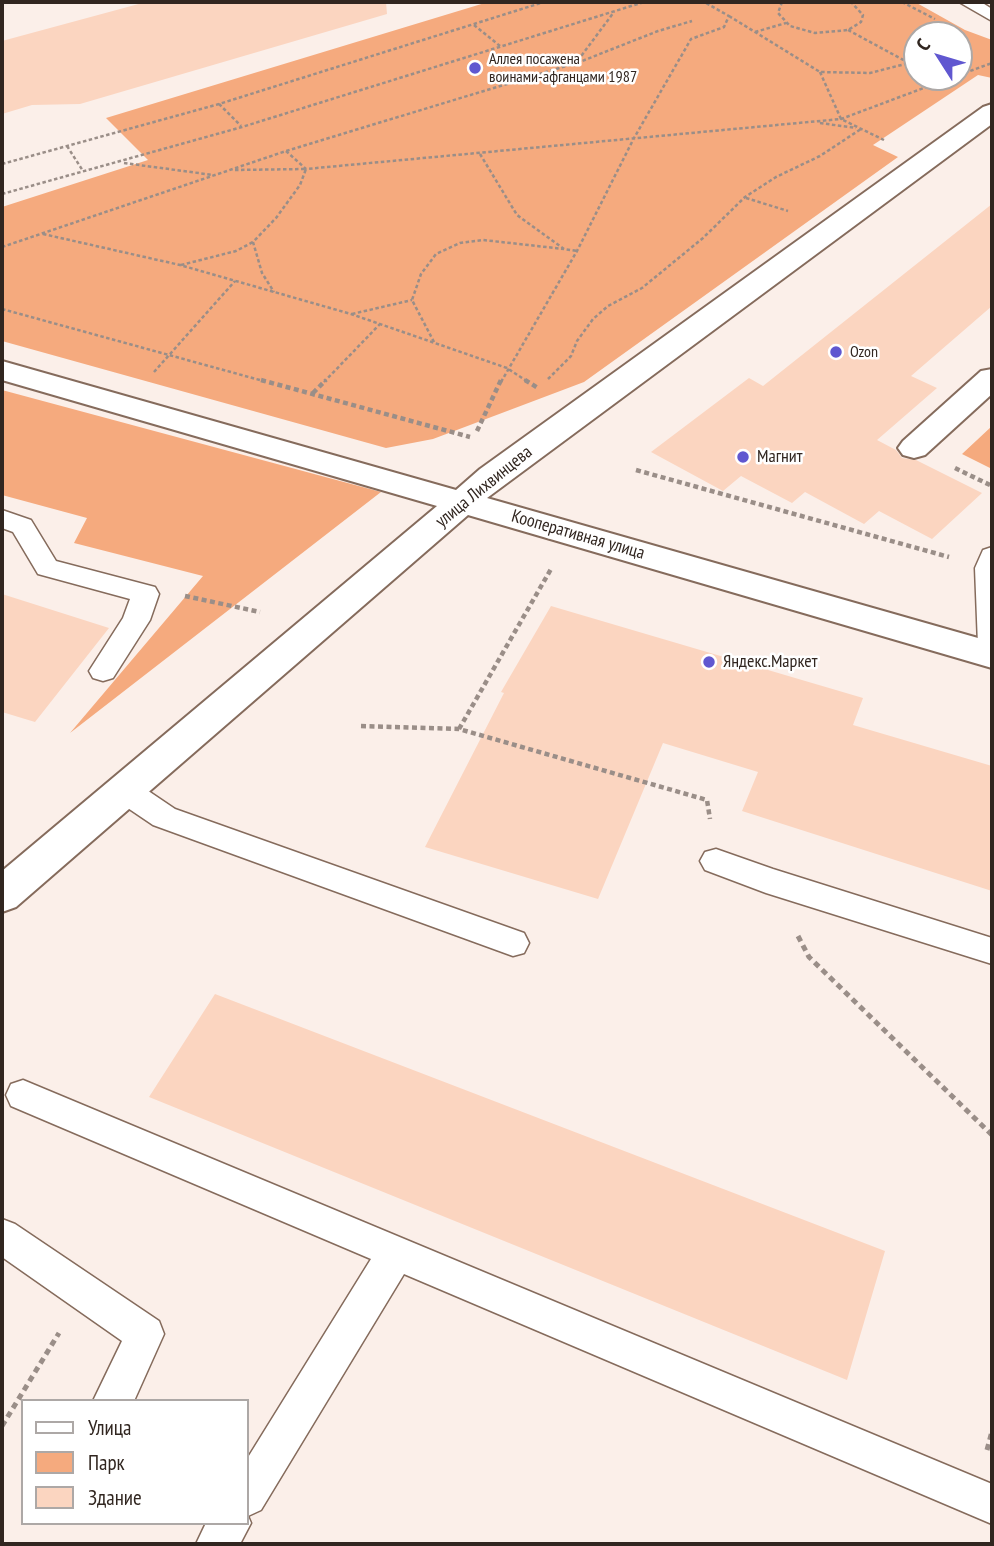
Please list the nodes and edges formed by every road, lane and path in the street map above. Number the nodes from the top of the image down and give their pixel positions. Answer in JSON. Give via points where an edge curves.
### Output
{"nodes":[{"id":1,"x":544,"y":2,"type":"edge"},
{"id":2,"x":644,"y":2,"type":"edge"},
{"id":3,"x":704,"y":2,"type":"edge"},
{"id":4,"x":782,"y":2,"type":"edge"},
{"id":5,"x":854,"y":2,"type":"edge"},
{"id":6,"x":968,"y":2,"type":"edge"},
{"id":7,"x":986,"y":2,"type":"edge"},
{"id":8,"x":992,"y":5,"type":"edge"},
{"id":9,"x":614,"y":12,"type":"junction"},
{"id":10,"x":729,"y":16,"type":"junction"},
{"id":11,"x":992,"y":16,"type":"edge"},
{"id":12,"x":692,"y":21,"type":"dead end"},
{"id":13,"x":786,"y":23,"type":"junction"},
{"id":14,"x":473,"y":25,"type":"junction"},
{"id":15,"x":848,"y":30,"type":"junction"},
{"id":16,"x":754,"y":33,"type":"junction"},
{"id":17,"x":501,"y":47,"type":"junction"},
{"id":18,"x":903,"y":60,"type":"edge"},
{"id":19,"x":576,"y":63,"type":"junction"},
{"id":20,"x":992,"y":63,"type":"edge"},
{"id":21,"x":903,"y":66,"type":"edge"},
{"id":22,"x":973,"y":70,"type":"edge"},
{"id":23,"x":820,"y":72,"type":"junction"},
{"id":24,"x":916,"y":91,"type":"edge"},
{"id":25,"x":219,"y":104,"type":"junction"},
{"id":26,"x":992,"y":112,"type":"edge"},
{"id":27,"x":841,"y":119,"type":"junction"},
{"id":28,"x":811,"y":121,"type":"junction"},
{"id":29,"x":242,"y":127,"type":"junction"},
{"id":30,"x":861,"y":129,"type":"junction"},
{"id":31,"x":634,"y":138,"type":"junction"},
{"id":32,"x":66,"y":146,"type":"junction"},
{"id":33,"x":286,"y":151,"type":"junction"},
{"id":34,"x":480,"y":154,"type":"junction"},
{"id":35,"x":926,"y":160,"type":"junction"},
{"id":36,"x":120,"y":163,"type":"junction"},
{"id":37,"x":2,"y":164,"type":"edge"},
{"id":38,"x":306,"y":169,"type":"junction"},
{"id":39,"x":230,"y":170,"type":"junction"},
{"id":40,"x":83,"y":171,"type":"junction"},
{"id":41,"x":214,"y":175,"type":"junction"},
{"id":42,"x":2,"y":194,"type":"edge"},
{"id":43,"x":41,"y":233,"type":"junction"},
{"id":44,"x":253,"y":242,"type":"junction"},
{"id":45,"x":2,"y":247,"type":"edge"},
{"id":46,"x":565,"y":249,"type":"junction"},
{"id":47,"x":577,"y":251,"type":"junction"},
{"id":48,"x":180,"y":265,"type":"junction"},
{"id":49,"x":235,"y":281,"type":"junction"},
{"id":50,"x":275,"y":293,"type":"junction"},
{"id":51,"x":412,"y":300,"type":"junction"},
{"id":52,"x":2,"y":309,"type":"edge"},
{"id":53,"x":351,"y":314,"type":"junction"},
{"id":54,"x":380,"y":324,"type":"junction"},
{"id":55,"x":434,"y":342,"type":"junction"},
{"id":56,"x":170,"y":355,"type":"junction"},
{"id":57,"x":507,"y":368,"type":"junction"},
{"id":58,"x":2,"y":370,"type":"edge"},
{"id":59,"x":992,"y":378,"type":"edge"},
{"id":60,"x":548,"y":379,"type":"dead end"},
{"id":61,"x":538,"y":388,"type":"dead end"},
{"id":62,"x":312,"y":394,"type":"junction"},
{"id":63,"x":121,"y":405,"type":"junction"},
{"id":64,"x":914,"y":448,"type":"dead end"},
{"id":65,"x":636,"y":470,"type":"dead end"},
{"id":66,"x":463,"y":502,"type":"junction"},
{"id":67,"x":2,"y":519,"type":"edge"},
{"id":68,"x":990,"y":562,"type":"edge"},
{"id":69,"x":554,"y":563,"type":"dead end"},
{"id":70,"x":145,"y":594,"type":"junction"},
{"id":71,"x":260,"y":612,"type":"dead end"},
{"id":72,"x":992,"y":645,"type":"edge"},
{"id":73,"x":992,"y":655,"type":"edge"},
{"id":74,"x":103,"y":671,"type":"dead end"},
{"id":75,"x":362,"y":726,"type":"dead end"},
{"id":76,"x":459,"y":729,"type":"junction"},
{"id":77,"x":124,"y":790,"type":"junction"},
{"id":78,"x":716,"y":861,"type":"joint"},
{"id":79,"x":766,"y":880,"type":"junction"},
{"id":80,"x":2,"y":895,"type":"edge"},
{"id":81,"x":513,"y":943,"type":"dead end"},
{"id":82,"x":992,"y":951,"type":"edge"},
{"id":83,"x":23,"y":1095,"type":"dead end"},
{"id":84,"x":992,"y":1135,"type":"edge"},
{"id":85,"x":2,"y":1236,"type":"edge"},
{"id":86,"x":396,"y":1252,"type":"junction"},
{"id":87,"x":65,"y":1325,"type":"dead end"},
{"id":88,"x":114,"y":1399,"type":"edge"},
{"id":89,"x":2,"y":1426,"type":"edge"},
{"id":90,"x":248,"y":1494,"type":"edge"},
{"id":91,"x":992,"y":1504,"type":"edge"},
{"id":92,"x":229,"y":1525,"type":"edge"},
{"id":93,"x":217,"y":1544,"type":"edge"}],
"edges":[{"from":1,"to":14,"type":"path"},
{"from":2,"to":9,"type":"path"},
{"from":3,"to":10,"type":"path"},
{"from":4,"to":13,"type":"path","via":[[778,13]]},
{"from":5,"to":15,"type":"path","via":[[863,15],[861,22]]},
{"from":6,"to":11,"type":"lane"},
{"from":7,"to":8,"type":"lane"},
{"from":9,"to":17,"type":"path"},
{"from":9,"to":19,"type":"path"},
{"from":10,"to":16,"type":"path"},
{"from":10,"to":31,"type":"path","via":[[724,27],[691,39]]},
{"from":12,"to":19,"type":"path"},
{"from":13,"to":15,"type":"path","via":[[816,33]]},
{"from":13,"to":16,"type":"path"},
{"from":14,"to":17,"type":"path"},
{"from":14,"to":25,"type":"path"},
{"from":15,"to":18,"type":"path"},
{"from":16,"to":23,"type":"path"},
{"from":17,"to":29,"type":"path"},
{"from":19,"to":33,"type":"path"},
{"from":20,"to":22,"type":"path"},
{"from":21,"to":23,"type":"path","via":[[870,73]]},
{"from":23,"to":27,"type":"path"},
{"from":24,"to":27,"type":"path"},
{"from":25,"to":29,"type":"path"},
{"from":25,"to":32,"type":"path"},
{"from":26,"to":35,"type":"street","name":"улица Лихвинцева"},
{"from":27,"to":28,"type":"path"},
{"from":27,"to":30,"type":"path"},
{"from":28,"to":30,"type":"path"},
{"from":28,"to":31,"type":"path"},
{"from":29,"to":36,"type":"path"},
{"from":30,"to":35,"type":"path"},
{"from":30,"to":60,"type":"path","via":[[745,197],[642,288],[608,306]]},
{"from":31,"to":34,"type":"path"},
{"from":31,"to":47,"type":"path"},
{"from":32,"to":37,"type":"path"},
{"from":32,"to":40,"type":"path"},
{"from":33,"to":38,"type":"path"},
{"from":33,"to":39,"type":"path"},
{"from":34,"to":38,"type":"path"},
{"from":34,"to":46,"type":"path","via":[[517,215]]},
{"from":35,"to":66,"type":"street","name":"улица Лихвинцева"},
{"from":36,"to":40,"type":"path"},
{"from":36,"to":41,"type":"path"},
{"from":38,"to":39,"type":"path"},
{"from":38,"to":44,"type":"path","via":[[300,186]]},
{"from":39,"to":41,"type":"path"},
{"from":40,"to":42,"type":"path"},
{"from":41,"to":43,"type":"path"},
{"from":43,"to":45,"type":"path"},
{"from":43,"to":48,"type":"path"},
{"from":44,"to":48,"type":"path"},
{"from":44,"to":50,"type":"path","via":[[262,273]]},
{"from":46,"to":47,"type":"path"},
{"from":46,"to":51,"type":"path","via":[[483,240],[460,243],[436,254],[421,274]]},
{"from":47,"to":57,"type":"path"},
{"from":48,"to":49,"type":"path"},
{"from":49,"to":50,"type":"path"},
{"from":49,"to":56,"type":"path"},
{"from":50,"to":53,"type":"path"},
{"from":51,"to":53,"type":"path"},
{"from":51,"to":55,"type":"path"},
{"from":52,"to":56,"type":"path"},
{"from":53,"to":54,"type":"path"},
{"from":54,"to":55,"type":"path"},
{"from":54,"to":62,"type":"path"},
{"from":55,"to":57,"type":"path"},
{"from":56,"to":62,"type":"path"},
{"from":56,"to":63,"type":"path"},
{"from":57,"to":61,"type":"path"},
{"from":57,"to":62,"type":"path","via":[[474,438]]},
{"from":58,"to":63,"type":"street","name":"Кооперативная улица"},
{"from":59,"to":64,"type":"street"},
{"from":63,"to":66,"type":"street","name":"Кооперативная улица"},
{"from":65,"to":68,"type":"path"},
{"from":66,"to":73,"type":"street","name":"Кооперативная улица"},
{"from":66,"to":77,"type":"street","name":"улица Лихвинцева"},
{"from":67,"to":70,"type":"lane","via":[[22,526],[47,568]]},
{"from":68,"to":72,"type":"lane"},
{"from":69,"to":76,"type":"path"},
{"from":70,"to":71,"type":"path","via":[[181,595]]},
{"from":70,"to":74,"type":"lane","via":[[136,620]]},
{"from":75,"to":76,"type":"path"},
{"from":76,"to":78,"type":"path","via":[[707,800]]},
{"from":77,"to":80,"type":"street","name":"улица Лихвинцева"},
{"from":77,"to":81,"type":"lane","via":[[164,817]]},
{"from":78,"to":79,"type":"lane"},
{"from":79,"to":82,"type":"lane"},
{"from":79,"to":84,"type":"path","via":[[809,957]]},
{"from":83,"to":86,"type":"lane"},
{"from":85,"to":88,"type":"lane","via":[[145,1334]]},
{"from":86,"to":90,"type":"lane"},
{"from":86,"to":91,"type":"lane"},
{"from":87,"to":89,"type":"path"},
{"from":92,"to":93,"type":"lane"}]}
